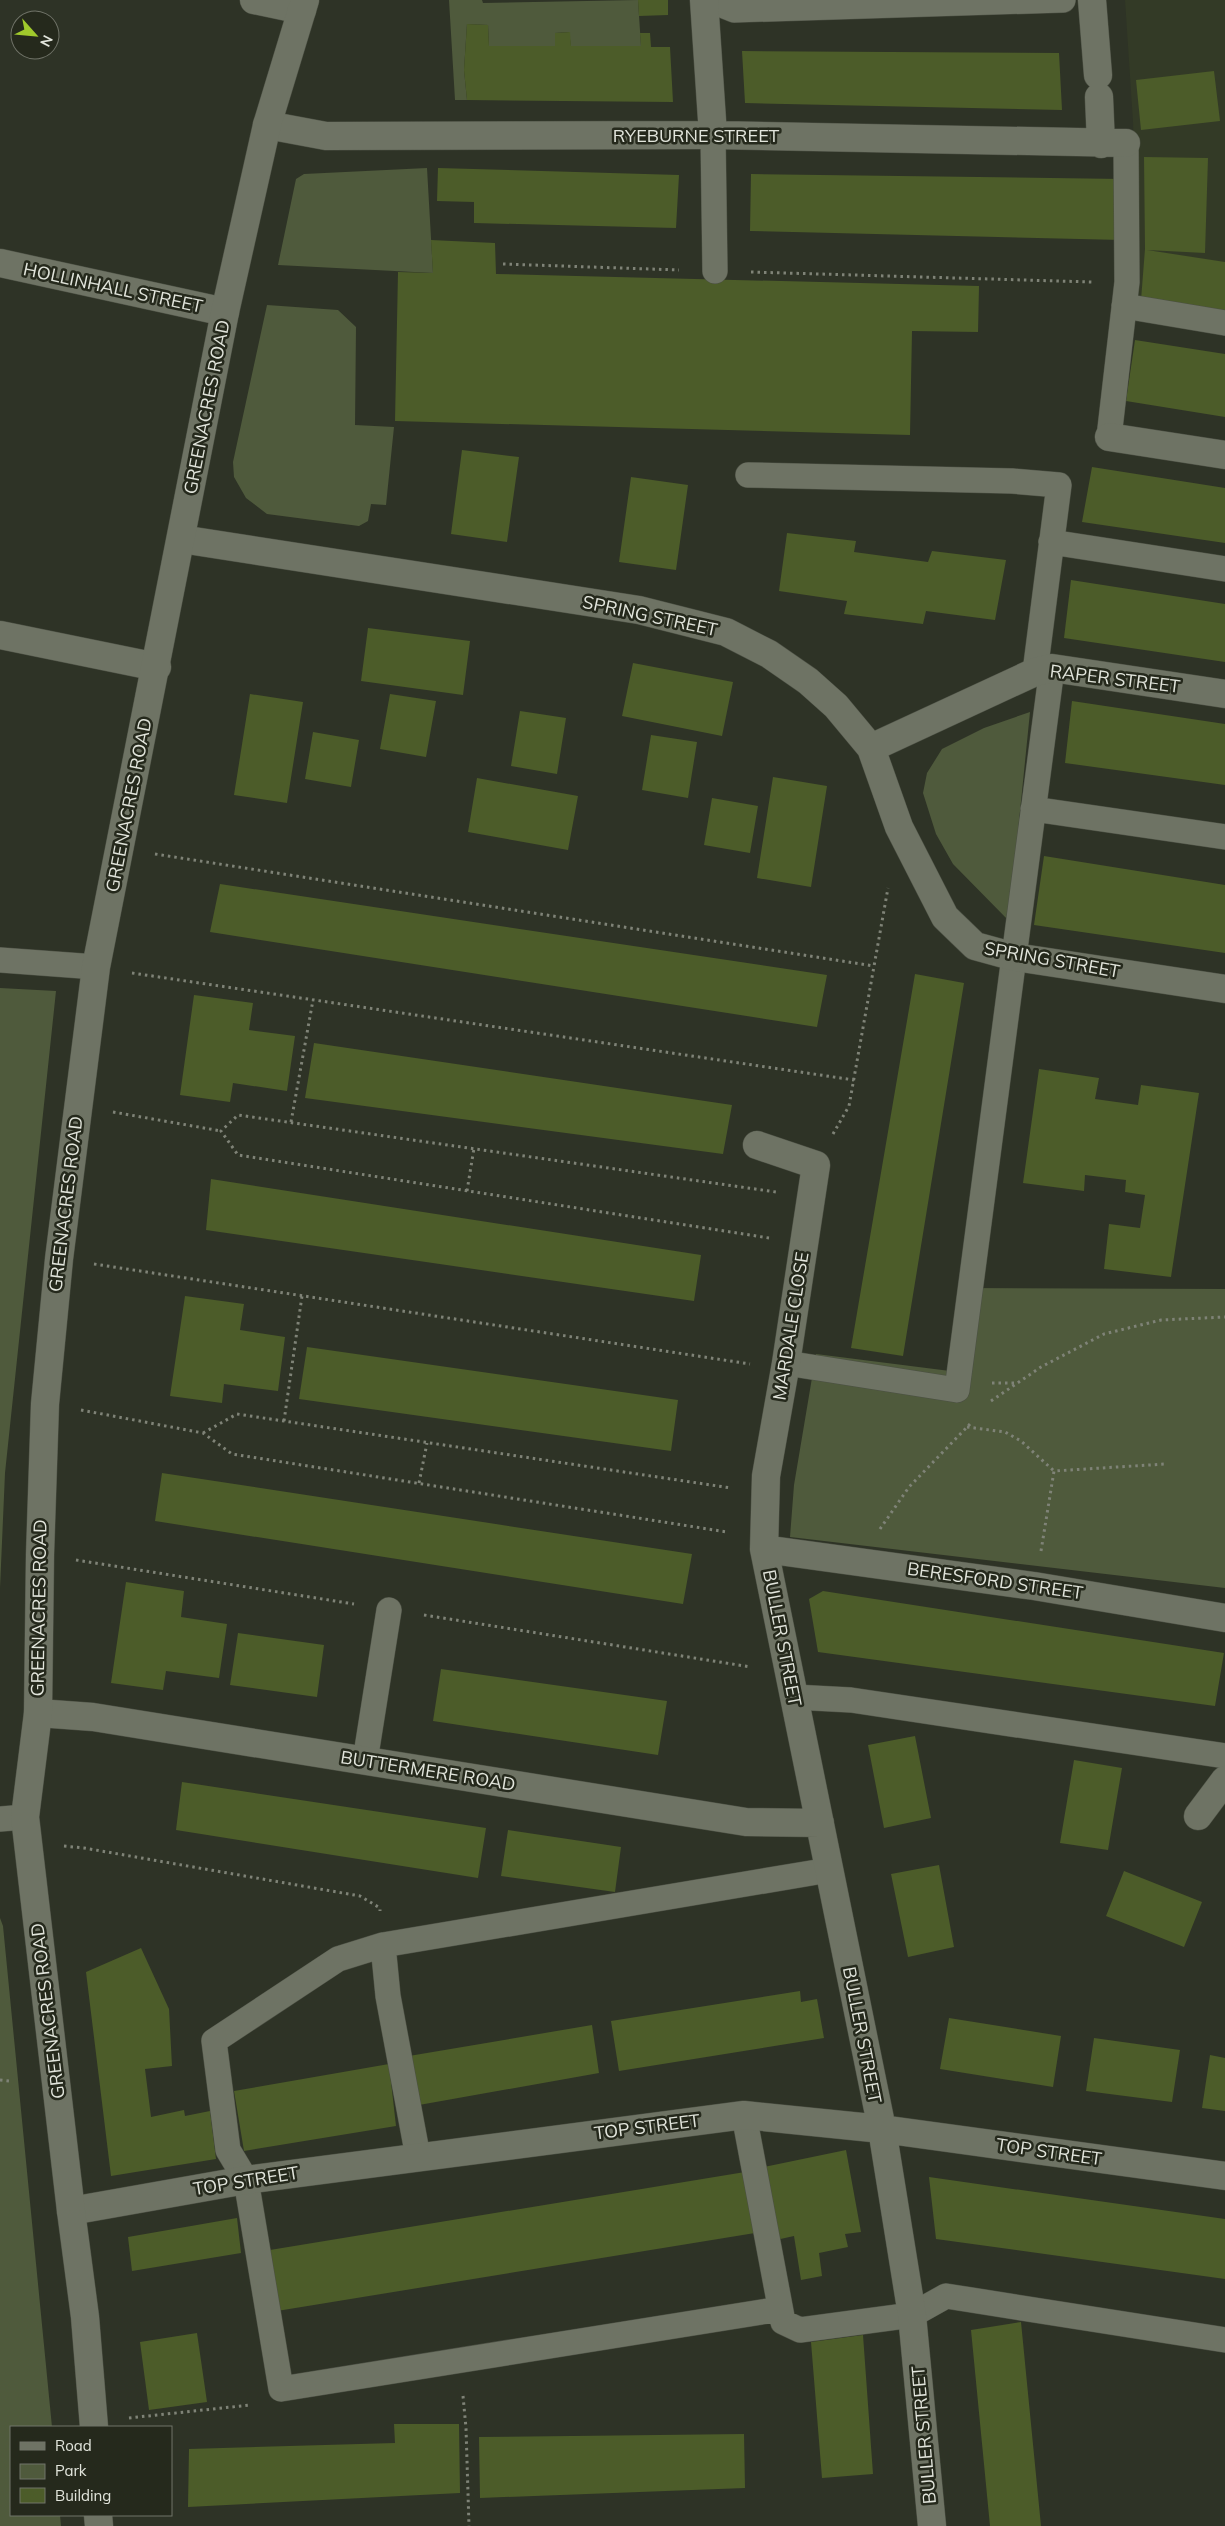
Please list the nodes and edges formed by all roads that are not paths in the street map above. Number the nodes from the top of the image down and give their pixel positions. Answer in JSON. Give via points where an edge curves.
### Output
{"nodes":[{"id":1,"x":254,"y":0,"type":"edge"},
{"id":2,"x":704,"y":0,"type":"edge"},
{"id":3,"x":709,"y":0,"type":"edge"},
{"id":4,"x":1064,"y":0,"type":"edge"},
{"id":5,"x":1092,"y":0,"type":"edge"},
{"id":6,"x":303,"y":5,"type":"edge"},
{"id":7,"x":268,"y":125,"type":"junction"},
{"id":8,"x":713,"y":135,"type":"junction"},
{"id":9,"x":1114,"y":144,"type":"junction"},
{"id":10,"x":0,"y":263,"type":"edge"},
{"id":11,"x":716,"y":272,"type":"road end"},
{"id":12,"x":1126,"y":294,"type":"junction"},
{"id":13,"x":225,"y":312,"type":"junction"},
{"id":14,"x":1225,"y":323,"type":"edge"},
{"id":15,"x":1109,"y":437,"type":"joint"},
{"id":16,"x":1225,"y":455,"type":"edge"},
{"id":17,"x":748,"y":475,"type":"dead end"},
{"id":18,"x":181,"y":539,"type":"junction"},
{"id":19,"x":1051,"y":542,"type":"junction"},
{"id":20,"x":1225,"y":569,"type":"edge"},
{"id":21,"x":0,"y":635,"type":"edge"},
{"id":22,"x":157,"y":667,"type":"junction"},
{"id":23,"x":1043,"y":670,"type":"junction"},
{"id":24,"x":1225,"y":694,"type":"edge"},
{"id":25,"x":871,"y":748,"type":"junction"},
{"id":26,"x":1033,"y":809,"type":"junction"},
{"id":27,"x":1225,"y":837,"type":"edge"},
{"id":28,"x":1015,"y":957,"type":"junction"},
{"id":29,"x":0,"y":960,"type":"edge"},
{"id":30,"x":96,"y":968,"type":"junction"},
{"id":31,"x":1225,"y":989,"type":"edge"},
{"id":32,"x":757,"y":1144,"type":"dead end"},
{"id":33,"x":786,"y":1366,"type":"junction"},
{"id":34,"x":765,"y":1544,"type":"junction"},
{"id":35,"x":390,"y":1610,"type":"dead end"},
{"id":36,"x":1225,"y":1618,"type":"edge"},
{"id":37,"x":794,"y":1697,"type":"junction"},
{"id":38,"x":38,"y":1713,"type":"junction"},
{"id":39,"x":1225,"y":1756,"type":"edge"},
{"id":40,"x":365,"y":1761,"type":"junction"},
{"id":41,"x":1225,"y":1780,"type":"edge"},
{"id":42,"x":1198,"y":1816,"type":"dead end"},
{"id":43,"x":13,"y":1818,"type":"edge"},
{"id":44,"x":820,"y":1823,"type":"junction"},
{"id":45,"x":829,"y":1870,"type":"junction"},
{"id":46,"x":383,"y":1945,"type":"junction"},
{"id":47,"x":744,"y":2115,"type":"junction"},
{"id":48,"x":882,"y":2129,"type":"junction"},
{"id":49,"x":418,"y":2157,"type":"junction"},
{"id":50,"x":1225,"y":2176,"type":"edge"},
{"id":51,"x":246,"y":2180,"type":"junction"},
{"id":52,"x":71,"y":2211,"type":"junction"},
{"id":53,"x":780,"y":2309,"type":"junction"},
{"id":54,"x":912,"y":2315,"type":"junction"},
{"id":55,"x":1225,"y":2340,"type":"edge"},
{"id":56,"x":94,"y":2425,"type":"edge"},
{"id":57,"x":932,"y":2526,"type":"edge"}],
"edges":[{"from":1,"to":6,"type":"street"},
{"from":2,"to":8,"type":"street"},
{"from":3,"to":4,"type":"lane","via":[[734,10]]},
{"from":5,"to":9,"type":"street","via":[[1099,86]]},
{"from":6,"to":7,"type":"street","name":"GREENACRES ROAD"},
{"from":7,"to":8,"type":"street","name":"RYEBURNE STREET","via":[[326,136]]},
{"from":7,"to":13,"type":"street","name":"GREENACRES ROAD"},
{"from":8,"to":9,"type":"street","name":"RYEBURNE STREET"},
{"from":8,"to":11,"type":"lane"},
{"from":9,"to":12,"type":"lane"},
{"from":10,"to":13,"type":"street","name":"HOLLINHALL STREET"},
{"from":12,"to":14,"type":"lane"},
{"from":12,"to":15,"type":"lane"},
{"from":13,"to":18,"type":"street","name":"GREENACRES ROAD"},
{"from":15,"to":16,"type":"street"},
{"from":17,"to":19,"type":"lane","via":[[1060,485]]},
{"from":18,"to":22,"type":"street","name":"GREENACRES ROAD"},
{"from":18,"to":25,"type":"street","name":"SPRING STREET","via":[[639,610],[726,632],[769,654],[808,681],[836,706]]},
{"from":19,"to":20,"type":"lane"},
{"from":19,"to":23,"type":"lane"},
{"from":21,"to":22,"type":"street"},
{"from":22,"to":30,"type":"street","name":"GREENACRES ROAD"},
{"from":23,"to":24,"type":"street","name":"RAPER STREET"},
{"from":23,"to":25,"type":"street","name":"RAPER STREET"},
{"from":23,"to":26,"type":"lane"},
{"from":25,"to":28,"type":"street","name":"SPRING STREET","via":[[899,827],[945,917],[975,946]]},
{"from":26,"to":27,"type":"lane"},
{"from":26,"to":28,"type":"lane"},
{"from":28,"to":31,"type":"street","name":"SPRING STREET"},
{"from":28,"to":33,"type":"lane","via":[[957,1390]]},
{"from":29,"to":30,"type":"lane"},
{"from":30,"to":38,"type":"street","name":"GREENACRES ROAD","via":[[58,1259],[45,1404]]},
{"from":32,"to":33,"type":"street","name":"MARDALE CLOSE","via":[[816,1165]]},
{"from":33,"to":34,"type":"street","name":"MARDALE CLOSE","via":[[766,1476]]},
{"from":34,"to":36,"type":"street","name":"BERESFORD STREET","via":[[856,1562],[1034,1586]]},
{"from":34,"to":37,"type":"street","name":"BULLER STREET"},
{"from":35,"to":40,"type":"lane"},
{"from":37,"to":39,"type":"lane","via":[[852,1700]]},
{"from":37,"to":44,"type":"street","name":"BULLER STREET"},
{"from":38,"to":40,"type":"street","name":"BUTTERMERE ROAD","via":[[93,1717]]},
{"from":38,"to":43,"type":"street","name":"GREENACRES ROAD"},
{"from":40,"to":44,"type":"street","name":"BUTTERMERE ROAD","via":[[746,1822]]},
{"from":41,"to":42,"type":"street"},
{"from":43,"to":52,"type":"street","name":"GREENACRES ROAD","via":[[28,1844]]},
{"from":44,"to":45,"type":"street","name":"BULLER STREET"},
{"from":45,"to":46,"type":"lane"},
{"from":45,"to":48,"type":"street","name":"BULLER STREET"},
{"from":46,"to":49,"type":"lane","via":[[388,1996]]},
{"from":46,"to":51,"type":"lane","via":[[338,1959],[214,2042],[228,2150]]},
{"from":47,"to":48,"type":"street","name":"TOP STREET"},
{"from":47,"to":49,"type":"street","name":"TOP STREET"},
{"from":47,"to":53,"type":"lane"},
{"from":48,"to":50,"type":"street","name":"TOP STREET"},
{"from":48,"to":54,"type":"street","name":"BULLER STREET"},
{"from":49,"to":51,"type":"street","name":"TOP STREET"},
{"from":51,"to":52,"type":"street","name":"TOP STREET"},
{"from":51,"to":53,"type":"lane","via":[[281,2389]]},
{"from":52,"to":56,"type":"street","name":"GREENACRES ROAD","via":[[85,2317]]},
{"from":53,"to":54,"type":"lane","via":[[783,2322],[800,2330]]},
{"from":54,"to":55,"type":"lane","via":[[946,2296]]},
{"from":54,"to":57,"type":"street","name":"BULLER STREET"}]}
